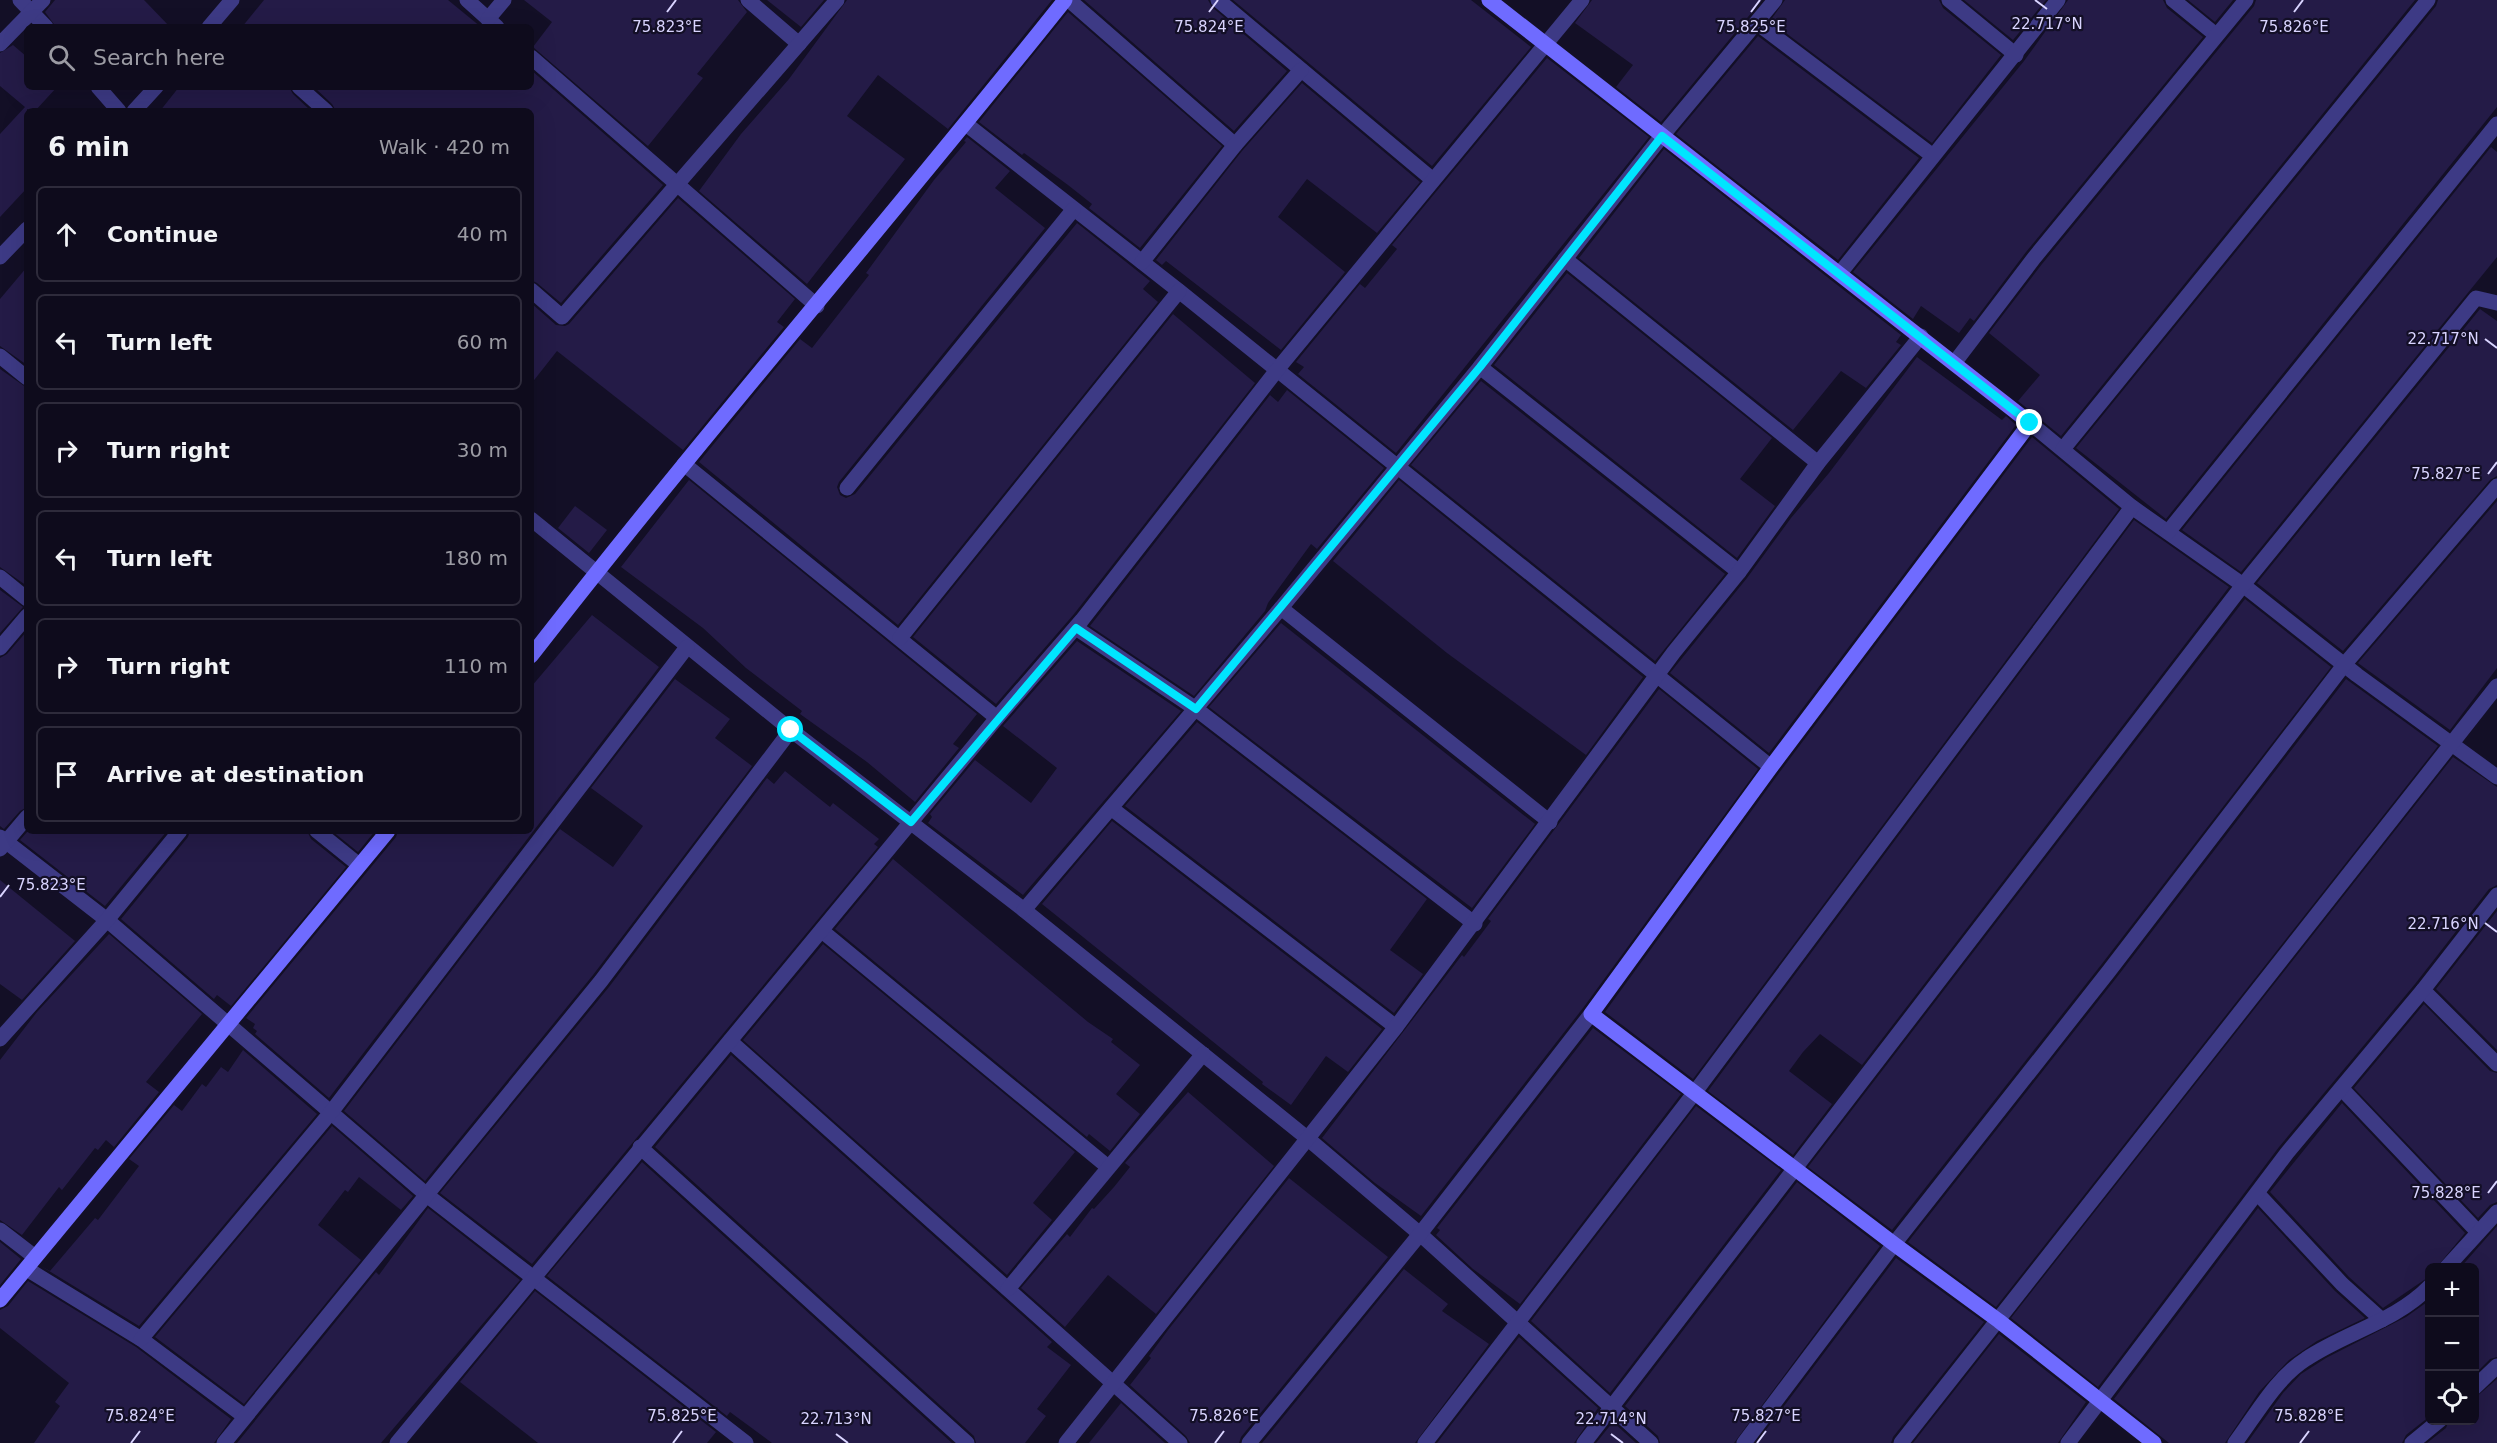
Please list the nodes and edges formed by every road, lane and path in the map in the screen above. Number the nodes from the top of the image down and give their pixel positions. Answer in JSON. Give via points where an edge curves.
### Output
{"nodes":[{"id":1,"x":20,"y":0,"type":"edge"},
{"id":2,"x":232,"y":0,"type":"edge"},
{"id":3,"x":467,"y":0,"type":"edge"},
{"id":4,"x":504,"y":0,"type":"edge"},
{"id":5,"x":748,"y":0,"type":"edge"},
{"id":6,"x":837,"y":0,"type":"edge"},
{"id":7,"x":1067,"y":0,"type":"edge"},
{"id":8,"x":1218,"y":0,"type":"edge"},
{"id":9,"x":1489,"y":0,"type":"edge"},
{"id":10,"x":1582,"y":0,"type":"edge"},
{"id":11,"x":1775,"y":0,"type":"edge"},
{"id":12,"x":1948,"y":0,"type":"edge"},
{"id":13,"x":2058,"y":0,"type":"edge"},
{"id":14,"x":2173,"y":0,"type":"edge"},
{"id":15,"x":2246,"y":0,"type":"edge"},
{"id":16,"x":2428,"y":0,"type":"edge"},
{"id":17,"x":37,"y":6,"type":"edge"},
{"id":18,"x":214,"y":22,"type":"edge"},
{"id":19,"x":492,"y":23,"type":"edge"},
{"id":20,"x":1757,"y":23,"type":"junction"},
{"id":21,"x":45,"y":24,"type":"edge"},
{"id":22,"x":2216,"y":35,"type":"junction"},
{"id":23,"x":0,"y":44,"type":"edge"},
{"id":24,"x":799,"y":44,"type":"junction"},
{"id":25,"x":1545,"y":45,"type":"junction"},
{"id":26,"x":2016,"y":56,"type":"junction"},
{"id":27,"x":534,"y":60,"type":"edge"},
{"id":28,"x":1301,"y":70,"type":"junction"},
{"id":29,"x":101,"y":90,"type":"edge"},
{"id":30,"x":153,"y":90,"type":"edge"},
{"id":31,"x":302,"y":90,"type":"edge"},
{"id":32,"x":116,"y":108,"type":"edge"},
{"id":33,"x":137,"y":108,"type":"edge"},
{"id":34,"x":323,"y":108,"type":"edge"},
{"id":35,"x":966,"y":124,"type":"junction"},
{"id":36,"x":2497,"y":124,"type":"edge"},
{"id":37,"x":1662,"y":136,"type":"junction"},
{"id":38,"x":1235,"y":145,"type":"junction"},
{"id":39,"x":1933,"y":156,"type":"junction"},
{"id":40,"x":1433,"y":180,"type":"junction"},
{"id":41,"x":675,"y":185,"type":"junction"},
{"id":42,"x":1073,"y":210,"type":"junction"},
{"id":43,"x":24,"y":232,"type":"edge"},
{"id":44,"x":0,"y":257,"type":"edge"},
{"id":45,"x":1565,"y":259,"type":"junction"},
{"id":46,"x":1142,"y":262,"type":"junction"},
{"id":47,"x":1840,"y":273,"type":"junction"},
{"id":48,"x":1179,"y":291,"type":"junction"},
{"id":49,"x":534,"y":293,"type":"edge"},
{"id":50,"x":2497,"y":303,"type":"edge"},
{"id":51,"x":817,"y":306,"type":"junction"},
{"id":52,"x":1921,"y":336,"type":"junction"},
{"id":53,"x":0,"y":356,"type":"edge"},
{"id":54,"x":1955,"y":362,"type":"junction"},
{"id":55,"x":1480,"y":367,"type":"junction"},
{"id":56,"x":1276,"y":371,"type":"junction"},
{"id":57,"x":24,"y":376,"type":"edge"},
{"id":58,"x":2030,"y":423,"type":"junction"},
{"id":59,"x":2063,"y":449,"type":"junction"},
{"id":60,"x":1818,"y":463,"type":"junction"},
{"id":61,"x":684,"y":464,"type":"junction"},
{"id":62,"x":1398,"y":466,"type":"junction"},
{"id":63,"x":2497,"y":486,"type":"edge"},
{"id":64,"x":847,"y":488,"type":"dead end"},
{"id":65,"x":2132,"y":507,"type":"junction"},
{"id":66,"x":534,"y":521,"type":"edge"},
{"id":67,"x":2168,"y":532,"type":"junction"},
{"id":68,"x":596,"y":572,"type":"junction"},
{"id":69,"x":1739,"y":572,"type":"junction"},
{"id":70,"x":0,"y":577,"type":"edge"},
{"id":71,"x":2243,"y":585,"type":"junction"},
{"id":72,"x":24,"y":597,"type":"edge"},
{"id":73,"x":1281,"y":608,"type":"junction"},
{"id":74,"x":24,"y":620,"type":"edge"},
{"id":75,"x":1076,"y":628,"type":"junction"},
{"id":76,"x":900,"y":638,"type":"junction"},
{"id":77,"x":687,"y":647,"type":"junction"},
{"id":78,"x":0,"y":648,"type":"edge"},
{"id":79,"x":534,"y":652,"type":"edge"},
{"id":80,"x":2344,"y":665,"type":"junction"},
{"id":81,"x":1657,"y":675,"type":"junction"},
{"id":82,"x":2497,"y":686,"type":"edge"},
{"id":83,"x":1196,"y":709,"type":"junction"},
{"id":84,"x":997,"y":718,"type":"junction"},
{"id":85,"x":791,"y":730,"type":"junction"},
{"id":86,"x":2451,"y":743,"type":"junction"},
{"id":87,"x":1772,"y":767,"type":"junction"},
{"id":88,"x":2497,"y":777,"type":"edge"},
{"id":89,"x":1111,"y":808,"type":"junction"},
{"id":90,"x":24,"y":820,"type":"edge"},
{"id":91,"x":911,"y":822,"type":"junction"},
{"id":92,"x":1550,"y":822,"type":"junction"},
{"id":93,"x":178,"y":834,"type":"edge"},
{"id":94,"x":320,"y":834,"type":"edge"},
{"id":95,"x":385,"y":834,"type":"edge"},
{"id":96,"x":2,"y":843,"type":"edge"},
{"id":97,"x":359,"y":865,"type":"junction"},
{"id":98,"x":2497,"y":895,"type":"edge"},
{"id":99,"x":1023,"y":910,"type":"junction"},
{"id":100,"x":107,"y":920,"type":"junction"},
{"id":101,"x":1475,"y":924,"type":"junction"},
{"id":102,"x":822,"y":931,"type":"junction"},
{"id":103,"x":2423,"y":990,"type":"junction"},
{"id":104,"x":1591,"y":1014,"type":"junction"},
{"id":105,"x":227,"y":1023,"type":"junction"},
{"id":106,"x":1396,"y":1027,"type":"junction"},
{"id":107,"x":0,"y":1039,"type":"edge"},
{"id":108,"x":730,"y":1041,"type":"junction"},
{"id":109,"x":1203,"y":1054,"type":"junction"},
{"id":110,"x":2497,"y":1064,"type":"edge"},
{"id":111,"x":2342,"y":1089,"type":"junction"},
{"id":112,"x":1695,"y":1092,"type":"junction"},
{"id":113,"x":332,"y":1111,"type":"junction"},
{"id":114,"x":1307,"y":1138,"type":"junction"},
{"id":115,"x":640,"y":1147,"type":"junction"},
{"id":116,"x":1108,"y":1167,"type":"junction"},
{"id":117,"x":1794,"y":1168,"type":"junction"},
{"id":118,"x":2258,"y":1194,"type":"junction"},
{"id":119,"x":428,"y":1196,"type":"junction"},
{"id":120,"x":2497,"y":1212,"type":"edge"},
{"id":121,"x":0,"y":1230,"type":"edge"},
{"id":122,"x":2477,"y":1231,"type":"junction"},
{"id":123,"x":1419,"y":1234,"type":"junction"},
{"id":124,"x":1894,"y":1244,"type":"junction"},
{"id":125,"x":31,"y":1263,"type":"junction"},
{"id":126,"x":2450,"y":1263,"type":"edge"},
{"id":127,"x":534,"y":1276,"type":"junction"},
{"id":128,"x":1008,"y":1289,"type":"junction"},
{"id":129,"x":2425,"y":1292,"type":"edge"},
{"id":130,"x":0,"y":1300,"type":"edge"},
{"id":131,"x":2382,"y":1320,"type":"junction"},
{"id":132,"x":1999,"y":1321,"type":"junction"},
{"id":133,"x":1515,"y":1323,"type":"junction"},
{"id":134,"x":141,"y":1339,"type":"junction"},
{"id":135,"x":2497,"y":1366,"type":"edge"},
{"id":136,"x":1112,"y":1382,"type":"junction"},
{"id":137,"x":2479,"y":1384,"type":"edge"},
{"id":138,"x":2099,"y":1401,"type":"junction"},
{"id":139,"x":1612,"y":1405,"type":"junction"},
{"id":140,"x":244,"y":1416,"type":"junction"},
{"id":141,"x":2434,"y":1425,"type":"edge"},
{"id":142,"x":224,"y":1443,"type":"edge"},
{"id":143,"x":397,"y":1443,"type":"edge"},
{"id":144,"x":746,"y":1443,"type":"edge"},
{"id":145,"x":967,"y":1443,"type":"edge"},
{"id":146,"x":1066,"y":1443,"type":"edge"},
{"id":147,"x":1180,"y":1443,"type":"edge"},
{"id":148,"x":1249,"y":1443,"type":"edge"},
{"id":149,"x":1425,"y":1443,"type":"edge"},
{"id":150,"x":1584,"y":1443,"type":"edge"},
{"id":151,"x":1651,"y":1443,"type":"edge"},
{"id":152,"x":1744,"y":1443,"type":"edge"},
{"id":153,"x":1901,"y":1443,"type":"edge"},
{"id":154,"x":2068,"y":1443,"type":"edge"},
{"id":155,"x":2154,"y":1443,"type":"edge"},
{"id":156,"x":2235,"y":1443,"type":"edge"},
{"id":157,"x":2412,"y":1443,"type":"edge"}],
"edges":[{"from":1,"to":17,"type":"street"},
{"from":2,"to":18,"type":"street"},
{"from":3,"to":19,"type":"street"},
{"from":4,"to":19,"type":"street"},
{"from":5,"to":24,"type":"street"},
{"from":6,"to":24,"type":"street"},
{"from":7,"to":35,"type":"street"},
{"from":7,"to":38,"type":"street"},
{"from":8,"to":28,"type":"street"},
{"from":9,"to":25,"type":"street"},
{"from":10,"to":25,"type":"street"},
{"from":11,"to":20,"type":"street"},
{"from":12,"to":26,"type":"street"},
{"from":13,"to":26,"type":"street"},
{"from":14,"to":22,"type":"street"},
{"from":15,"to":22,"type":"street"},
{"from":16,"to":59,"type":"street"},
{"from":17,"to":21,"type":"street"},
{"from":17,"to":23,"type":"street"},
{"from":20,"to":37,"type":"street"},
{"from":20,"to":39,"type":"street"},
{"from":22,"to":54,"type":"street","via":[[2034,258]]},
{"from":24,"to":41,"type":"street"},
{"from":25,"to":37,"type":"street"},
{"from":25,"to":40,"type":"street"},
{"from":26,"to":39,"type":"street"},
{"from":27,"to":41,"type":"street"},
{"from":28,"to":38,"type":"street"},
{"from":28,"to":40,"type":"street"},
{"from":29,"to":32,"type":"street"},
{"from":30,"to":33,"type":"street"},
{"from":31,"to":34,"type":"street"},
{"from":35,"to":42,"type":"street"},
{"from":35,"to":51,"type":"street"},
{"from":36,"to":67,"type":"street"},
{"from":37,"to":45,"type":"street"},
{"from":37,"to":47,"type":"street"},
{"from":38,"to":46,"type":"street"},
{"from":39,"to":47,"type":"street"},
{"from":40,"to":56,"type":"street"},
{"from":41,"to":49,"type":"street","via":[[562,317]]},
{"from":41,"to":51,"type":"street"},
{"from":42,"to":46,"type":"street"},
{"from":42,"to":64,"type":"street"},
{"from":43,"to":44,"type":"street"},
{"from":45,"to":55,"type":"street"},
{"from":45,"to":60,"type":"street"},
{"from":46,"to":48,"type":"street"},
{"from":47,"to":52,"type":"street"},
{"from":48,"to":56,"type":"street"},
{"from":48,"to":76,"type":"street"},
{"from":50,"to":71,"type":"street","via":[[2476,297]]},
{"from":51,"to":61,"type":"street"},
{"from":52,"to":54,"type":"street"},
{"from":52,"to":60,"type":"street"},
{"from":53,"to":57,"type":"street"},
{"from":54,"to":58,"type":"street"},
{"from":55,"to":62,"type":"street"},
{"from":55,"to":69,"type":"street"},
{"from":56,"to":62,"type":"street"},
{"from":56,"to":75,"type":"street"},
{"from":58,"to":59,"type":"street"},
{"from":58,"to":87,"type":"street"},
{"from":59,"to":65,"type":"street"},
{"from":60,"to":69,"type":"street"},
{"from":61,"to":68,"type":"street"},
{"from":61,"to":76,"type":"street"},
{"from":62,"to":73,"type":"street"},
{"from":62,"to":81,"type":"street"},
{"from":63,"to":80,"type":"street"},
{"from":65,"to":67,"type":"street"},
{"from":65,"to":112,"type":"street"},
{"from":66,"to":68,"type":"street"},
{"from":67,"to":71,"type":"street"},
{"from":68,"to":77,"type":"street"},
{"from":68,"to":79,"type":"street"},
{"from":69,"to":81,"type":"street"},
{"from":70,"to":72,"type":"street"},
{"from":71,"to":80,"type":"street"},
{"from":71,"to":117,"type":"street"},
{"from":73,"to":83,"type":"street"},
{"from":73,"to":92,"type":"street"},
{"from":74,"to":78,"type":"street"},
{"from":75,"to":83,"type":"street"},
{"from":75,"to":84,"type":"street"},
{"from":76,"to":84,"type":"street"},
{"from":77,"to":85,"type":"street"},
{"from":77,"to":113,"type":"street"},
{"from":80,"to":86,"type":"street"},
{"from":80,"to":124,"type":"street"},
{"from":81,"to":87,"type":"street"},
{"from":81,"to":92,"type":"street"},
{"from":82,"to":86,"type":"street"},
{"from":83,"to":89,"type":"street"},
{"from":83,"to":101,"type":"street"},
{"from":84,"to":91,"type":"street"},
{"from":85,"to":91,"type":"street"},
{"from":85,"to":119,"type":"street","via":[[601,981]]},
{"from":86,"to":88,"type":"street"},
{"from":86,"to":132,"type":"street"},
{"from":87,"to":104,"type":"street"},
{"from":89,"to":99,"type":"street"},
{"from":89,"to":106,"type":"street"},
{"from":90,"to":96,"type":"street"},
{"from":91,"to":99,"type":"street"},
{"from":91,"to":102,"type":"street"},
{"from":92,"to":101,"type":"street"},
{"from":93,"to":100,"type":"street"},
{"from":94,"to":97,"type":"street"},
{"from":95,"to":97,"type":"street"},
{"from":96,"to":100,"type":"street"},
{"from":97,"to":105,"type":"street"},
{"from":98,"to":103,"type":"street"},
{"from":99,"to":109,"type":"street"},
{"from":100,"to":105,"type":"street"},
{"from":100,"to":107,"type":"street"},
{"from":101,"to":106,"type":"street"},
{"from":102,"to":108,"type":"street"},
{"from":102,"to":116,"type":"street"},
{"from":103,"to":110,"type":"street"},
{"from":103,"to":111,"type":"street"},
{"from":104,"to":112,"type":"street"},
{"from":104,"to":123,"type":"street"},
{"from":105,"to":113,"type":"street"},
{"from":105,"to":125,"type":"street"},
{"from":106,"to":114,"type":"street"},
{"from":108,"to":115,"type":"street"},
{"from":108,"to":128,"type":"street"},
{"from":109,"to":114,"type":"street"},
{"from":109,"to":116,"type":"street"},
{"from":111,"to":118,"type":"street"},
{"from":111,"to":122,"type":"street"},
{"from":112,"to":117,"type":"street"},
{"from":112,"to":133,"type":"street"},
{"from":113,"to":119,"type":"street"},
{"from":113,"to":134,"type":"street"},
{"from":114,"to":123,"type":"street"},
{"from":114,"to":136,"type":"street"},
{"from":115,"to":127,"type":"street"},
{"from":115,"to":145,"type":"street"},
{"from":116,"to":128,"type":"street"},
{"from":117,"to":124,"type":"street"},
{"from":117,"to":139,"type":"street"},
{"from":118,"to":131,"type":"street","via":[[2342,1284]]},
{"from":118,"to":138,"type":"street"},
{"from":119,"to":127,"type":"street"},
{"from":119,"to":140,"type":"street"},
{"from":120,"to":122,"type":"street"},
{"from":121,"to":125,"type":"street"},
{"from":122,"to":126,"type":"street"},
{"from":123,"to":133,"type":"street"},
{"from":123,"to":148,"type":"street"},
{"from":124,"to":132,"type":"street"},
{"from":124,"to":152,"type":"street"},
{"from":125,"to":130,"type":"street"},
{"from":125,"to":134,"type":"street"},
{"from":127,"to":143,"type":"street"},
{"from":127,"to":144,"type":"street"},
{"from":128,"to":136,"type":"street"},
{"from":129,"to":131,"type":"street"},
{"from":131,"to":156,"type":"street","via":[[2294,1368]]},
{"from":132,"to":138,"type":"street"},
{"from":132,"to":153,"type":"street"},
{"from":133,"to":139,"type":"street"},
{"from":133,"to":149,"type":"street"},
{"from":134,"to":140,"type":"street"},
{"from":135,"to":137,"type":"street"},
{"from":136,"to":146,"type":"street"},
{"from":136,"to":147,"type":"street"},
{"from":138,"to":154,"type":"street"},
{"from":138,"to":155,"type":"street"},
{"from":139,"to":150,"type":"street"},
{"from":139,"to":151,"type":"street"},
{"from":140,"to":142,"type":"street"},
{"from":141,"to":157,"type":"street"}]}
